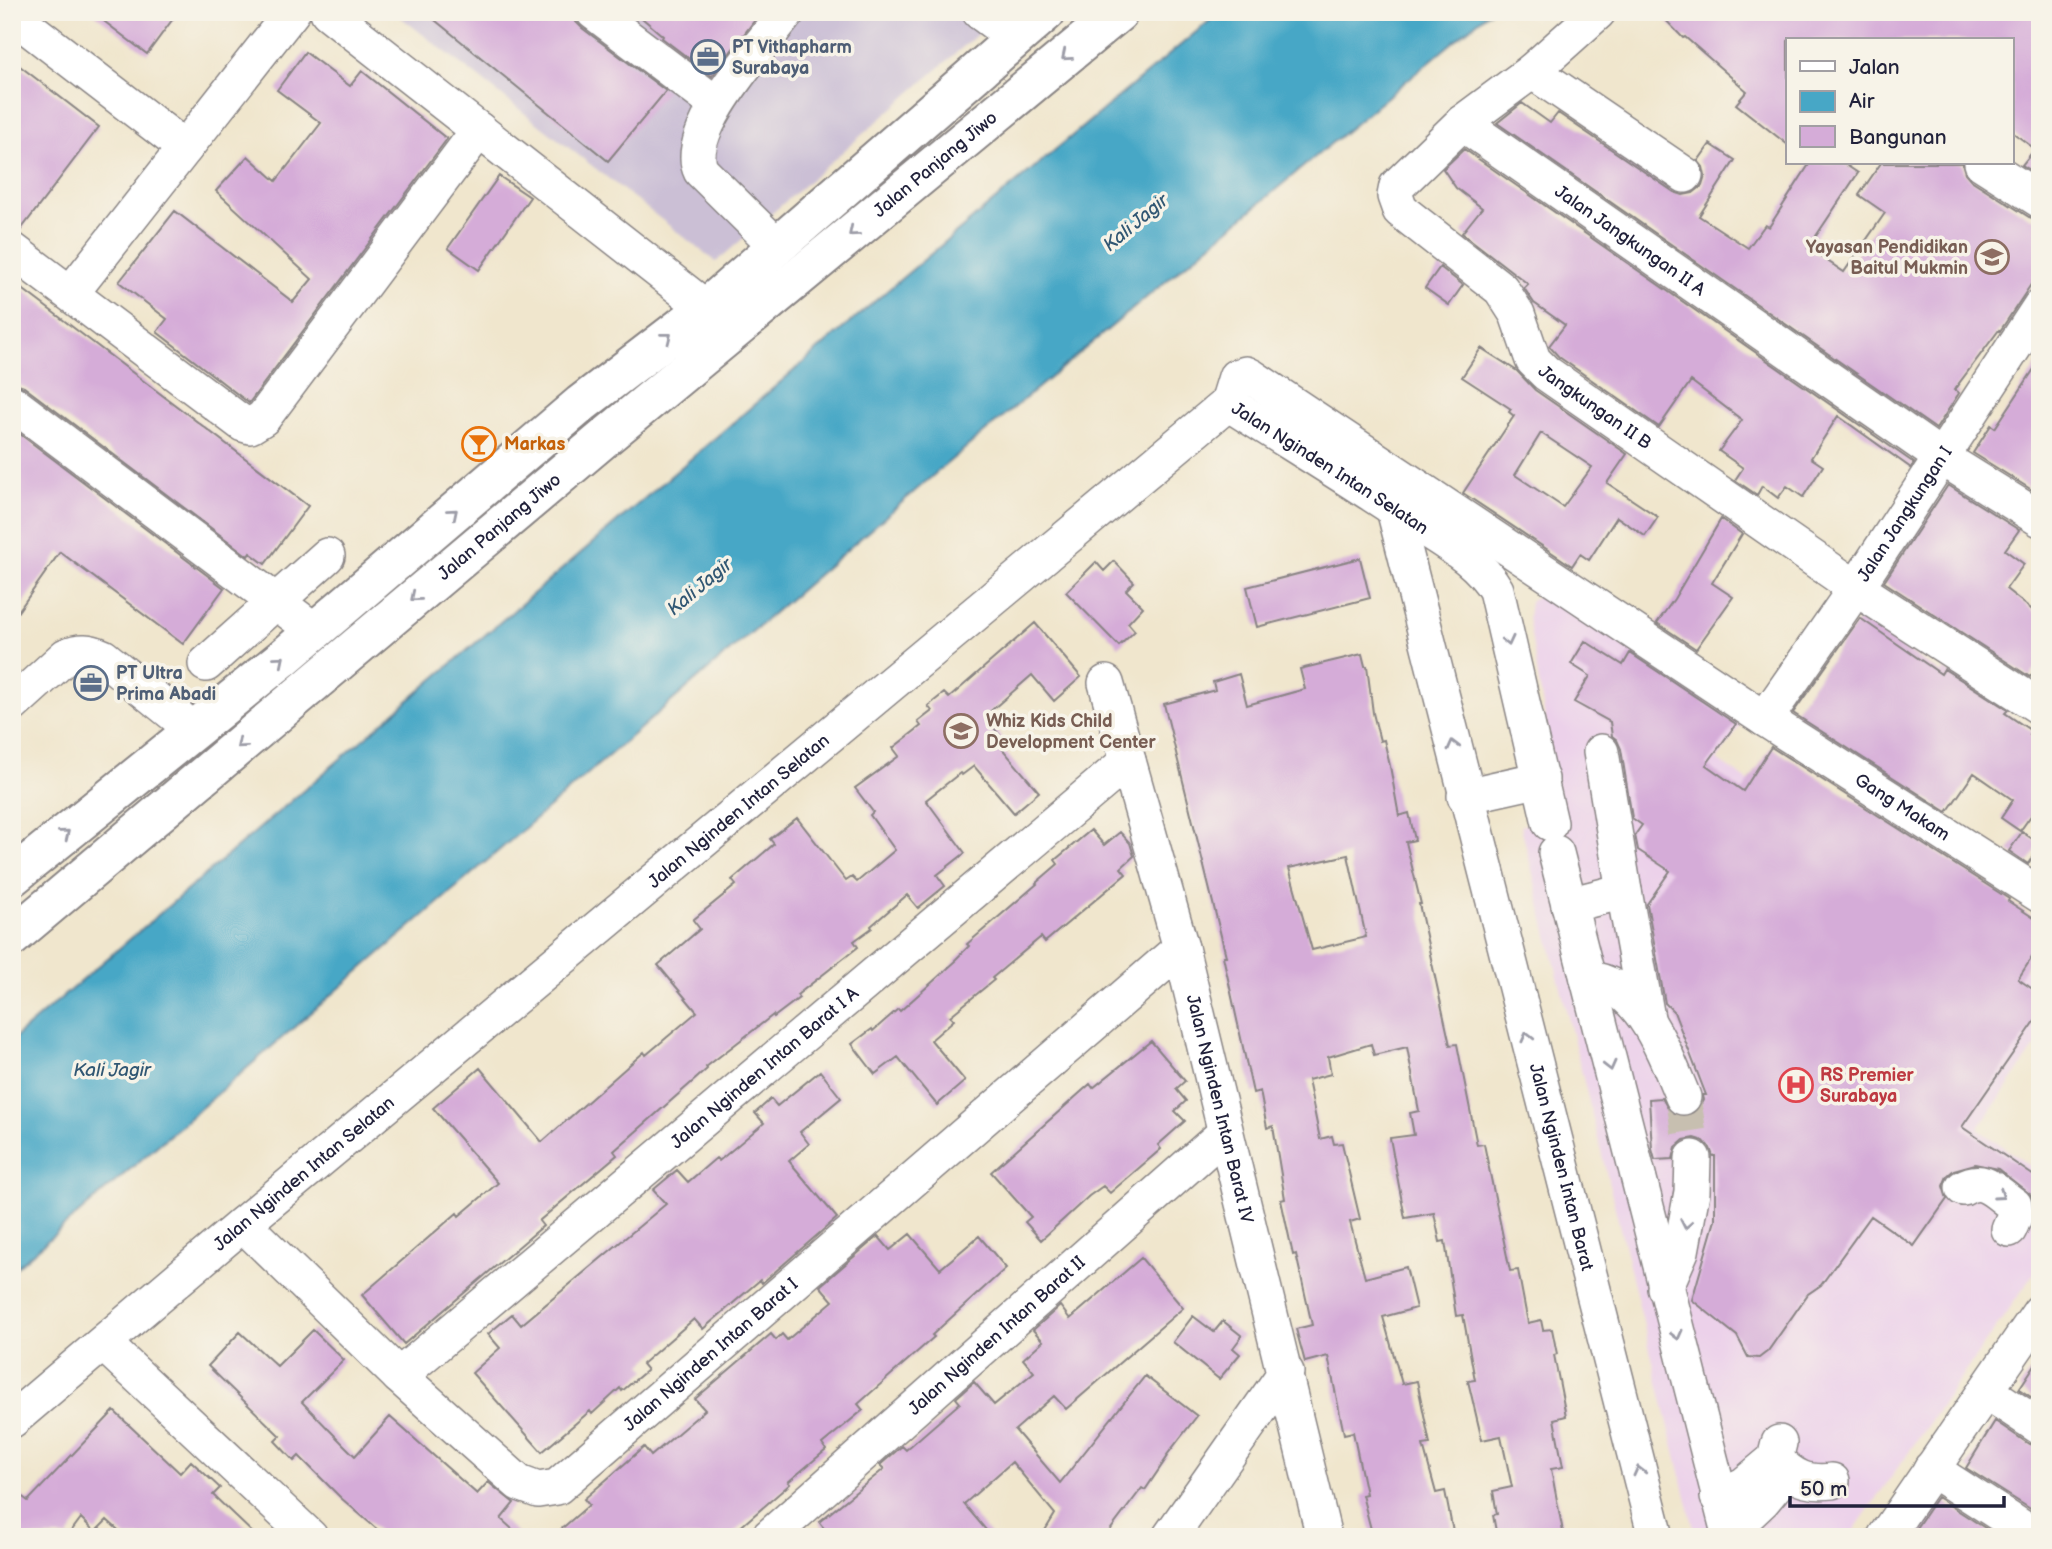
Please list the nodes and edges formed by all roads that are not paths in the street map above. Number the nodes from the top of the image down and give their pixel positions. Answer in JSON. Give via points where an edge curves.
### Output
{"nodes":[{"id":1,"x":292,"y":12,"type":"edge"},
{"id":2,"x":328,"y":12,"type":"edge"},
{"id":3,"x":594,"y":12,"type":"edge"},
{"id":4,"x":787,"y":12,"type":"edge"},
{"id":5,"x":980,"y":12,"type":"edge"},
{"id":6,"x":1046,"y":12,"type":"edge"},
{"id":7,"x":1119,"y":12,"type":"edge"},
{"id":8,"x":1598,"y":12,"type":"edge"},
{"id":9,"x":12,"y":15,"type":"edge"},
{"id":10,"x":1015,"y":38,"type":"junction"},
{"id":11,"x":1532,"y":71,"type":"junction"},
{"id":12,"x":716,"y":104,"type":"junction"},
{"id":13,"x":1462,"y":123,"type":"junction"},
{"id":14,"x":479,"y":130,"type":"junction"},
{"id":15,"x":185,"y":148,"type":"junction"},
{"id":16,"x":1984,"y":164,"type":"edge"},
{"id":17,"x":1685,"y":175,"type":"dead end"},
{"id":18,"x":2040,"y":200,"type":"edge"},
{"id":19,"x":776,"y":245,"type":"junction"},
{"id":20,"x":12,"y":250,"type":"edge"},
{"id":21,"x":71,"y":293,"type":"junction"},
{"id":22,"x":2040,"y":307,"type":"edge"},
{"id":23,"x":706,"y":308,"type":"junction"},
{"id":24,"x":635,"y":362,"type":"junction"},
{"id":25,"x":662,"y":389,"type":"junction"},
{"id":26,"x":12,"y":402,"type":"edge"},
{"id":27,"x":1228,"y":403,"type":"junction"},
{"id":28,"x":581,"y":404,"type":"junction"},
{"id":29,"x":608,"y":435,"type":"junction"},
{"id":30,"x":1941,"y":457,"type":"junction"},
{"id":31,"x":1394,"y":509,"type":"junction"},
{"id":32,"x":2040,"y":519,"type":"edge"},
{"id":33,"x":327,"y":556,"type":"dead end"},
{"id":34,"x":1856,"y":588,"type":"junction"},
{"id":35,"x":274,"y":601,"type":"junction"},
{"id":36,"x":315,"y":631,"type":"junction"},
{"id":37,"x":206,"y":664,"type":"dead end"},
{"id":38,"x":1106,"y":683,"type":"dead end"},
{"id":39,"x":12,"y":705,"type":"edge"},
{"id":40,"x":2040,"y":707,"type":"edge"},
{"id":41,"x":1765,"y":719,"type":"junction"},
{"id":42,"x":194,"y":730,"type":"junction"},
{"id":43,"x":1601,"y":752,"type":"dead end"},
{"id":44,"x":1128,"y":761,"type":"junction"},
{"id":45,"x":1541,"y":779,"type":"junction"},
{"id":46,"x":1465,"y":796,"type":"junction"},
{"id":47,"x":12,"y":877,"type":"edge"},
{"id":48,"x":1624,"y":891,"type":"junction"},
{"id":49,"x":2040,"y":895,"type":"edge"},
{"id":50,"x":1569,"y":905,"type":"junction"},
{"id":51,"x":12,"y":937,"type":"edge"},
{"id":52,"x":1181,"y":948,"type":"junction"},
{"id":53,"x":1588,"y":979,"type":"junction"},
{"id":54,"x":1647,"y":1018,"type":"junction"},
{"id":55,"x":1683,"y":1097,"type":"tunnel mouth"},
{"id":56,"x":1225,"y":1133,"type":"junction"},
{"id":57,"x":1693,"y":1158,"type":"tunnel mouth"},
{"id":58,"x":1963,"y":1188,"type":"dead end"},
{"id":59,"x":243,"y":1224,"type":"junction"},
{"id":60,"x":2009,"y":1229,"type":"dead end"},
{"id":61,"x":1665,"y":1288,"type":"junction"},
{"id":62,"x":2040,"y":1312,"type":"edge"},
{"id":63,"x":104,"y":1344,"type":"junction"},
{"id":64,"x":1286,"y":1371,"type":"junction"},
{"id":65,"x":400,"y":1376,"type":"junction"},
{"id":66,"x":1986,"y":1391,"type":"junction"},
{"id":67,"x":12,"y":1420,"type":"edge"},
{"id":68,"x":2040,"y":1427,"type":"edge"},
{"id":69,"x":1780,"y":1458,"type":"junction"},
{"id":70,"x":1931,"y":1469,"type":"junction"},
{"id":71,"x":1832,"y":1481,"type":"dead end"},
{"id":72,"x":1718,"y":1497,"type":"junction"},
{"id":73,"x":1729,"y":1534,"type":"edge"},
{"id":74,"x":310,"y":1537,"type":"edge"},
{"id":75,"x":769,"y":1537,"type":"edge"},
{"id":76,"x":1170,"y":1537,"type":"edge"},
{"id":77,"x":1324,"y":1537,"type":"edge"},
{"id":78,"x":1656,"y":1537,"type":"edge"},
{"id":79,"x":1885,"y":1537,"type":"edge"},
{"id":80,"x":2036,"y":1537,"type":"edge"}],
"edges":[{"from":1,"to":15,"type":"street"},
{"from":2,"to":14,"type":"street"},
{"from":3,"to":12,"type":"street"},
{"from":4,"to":12,"type":"street"},
{"from":5,"to":10,"type":"street"},
{"from":6,"to":10,"type":"main road"},
{"from":7,"to":25,"type":"main road","name":"Jalan Panjang Jiwo","one_way":true},
{"from":8,"to":11,"type":"street"},
{"from":9,"to":15,"type":"street"},
{"from":10,"to":19,"type":"main road"},
{"from":11,"to":13,"type":"street"},
{"from":11,"to":17,"type":"street"},
{"from":12,"to":19,"type":"street","via":[[696,162]]},
{"from":13,"to":30,"type":"street","name":"Jalan Jangkungan II A"},
{"from":13,"to":34,"type":"street","name":"Jangkungan II B","via":[[1397,186],[1400,210],[1501,289],[1517,314],[1533,360],[1546,373]]},
{"from":14,"to":21,"type":"street","via":[[257,424],[243,424]]},
{"from":14,"to":23,"type":"street"},
{"from":15,"to":21,"type":"street"},
{"from":16,"to":18,"type":"street"},
{"from":19,"to":23,"type":"main road"},
{"from":20,"to":21,"type":"street"},
{"from":22,"to":30,"type":"street","name":"Jalan Jangkungan I"},
{"from":24,"to":23,"type":"main road","one_way":true},
{"from":24,"to":25,"type":"main road","via":[[643,377]]},
{"from":24,"to":28,"type":"main road"},
{"from":25,"to":29,"type":"main road","name":"Jalan Panjang Jiwo"},
{"from":26,"to":35,"type":"street"},
{"from":27,"to":31,"type":"street","name":"Jalan Nginden Intan Selatan"},
{"from":27,"to":41,"type":"street","via":[[1236,377],[1246,373]]},
{"from":27,"to":59,"type":"street","name":"Jalan Nginden Intan Selatan"},
{"from":28,"to":29,"type":"main road","via":[[597,414]]},
{"from":36,"to":28,"type":"main road","one_way":true},
{"from":29,"to":51,"type":"main road","name":"Jalan Panjang Jiwo","one_way":true},
{"from":30,"to":32,"type":"street","name":"Jalan Jangkungan II A"},
{"from":30,"to":34,"type":"street","name":"Jalan Jangkungan I"},
{"from":31,"to":45,"type":"street","name":"Jalan Nginden Intan Selatan","one_way":true,"via":[[1468,558],[1496,590]]},
{"from":46,"to":31,"type":"street","name":"Jalan Nginden Intan Barat","one_way":true},
{"from":33,"to":35,"type":"street"},
{"from":34,"to":40,"type":"street"},
{"from":34,"to":41,"type":"street","name":"Jalan Jangkungan I"},
{"from":35,"to":36,"type":"street"},
{"from":35,"to":37,"type":"street"},
{"from":42,"to":36,"type":"main road","one_way":true},
{"from":38,"to":44,"type":"street","name":"Jalan Nginden Intan Barat IV"},
{"from":39,"to":42,"type":"street","via":[[66,656],[90,651]]},
{"from":41,"to":49,"type":"street","name":"Gang Makam"},
{"from":47,"to":42,"type":"main road","one_way":true},
{"from":43,"to":48,"type":"street"},
{"from":44,"to":52,"type":"street","name":"Jalan Nginden Intan Barat IV"},
{"from":44,"to":65,"type":"street","name":"Jalan Nginden Intan Barat I A"},
{"from":45,"to":46,"type":"street"},
{"from":45,"to":50,"type":"street"},
{"from":78,"to":46,"type":"street","name":"Jalan Nginden Intan Barat","one_way":true},
{"from":48,"to":50,"type":"street"},
{"from":48,"to":54,"type":"street"},
{"from":50,"to":53,"type":"street"},
{"from":52,"to":56,"type":"street","name":"Jalan Nginden Intan Barat IV"},
{"from":52,"to":65,"type":"street","name":"Jalan Nginden Intan Barat I","via":[[557,1487],[538,1490],[519,1483]]},
{"from":53,"to":54,"type":"street","via":[[1612,985]]},
{"from":53,"to":61,"type":"street","one_way":true},
{"from":54,"to":55,"type":"street"},
{"from":56,"to":64,"type":"street","name":"Jalan Nginden Intan Barat IV"},
{"from":56,"to":75,"type":"street","name":"Jalan Nginden Intan Barat II"},
{"from":57,"to":61,"type":"street","one_way":true,"via":[[1681,1251]]},
{"from":58,"to":60,"type":"street","one_way":true,"via":[[1982,1182],[2014,1205]]},
{"from":59,"to":63,"type":"street","name":"Jalan Nginden Intan Selatan"},
{"from":59,"to":65,"type":"street","name":"Jalan Nginden Intan Barat I"},
{"from":61,"to":72,"type":"street","one_way":true},
{"from":62,"to":66,"type":"street"},
{"from":63,"to":67,"type":"street","name":"Jalan Nginden Intan Selatan"},
{"from":63,"to":74,"type":"street"},
{"from":64,"to":76,"type":"street"},
{"from":64,"to":77,"type":"street","name":"Jalan Nginden Intan Barat IV"},
{"from":66,"to":68,"type":"street"},
{"from":66,"to":70,"type":"street"},
{"from":69,"to":71,"type":"street","via":[[1802,1480]]},
{"from":69,"to":72,"type":"street","via":[[1744,1485]]},
{"from":69,"to":73,"type":"street","via":[[1762,1501]]},
{"from":70,"to":79,"type":"street"},
{"from":70,"to":80,"type":"street"},
{"from":72,"to":73,"type":"street"}]}
